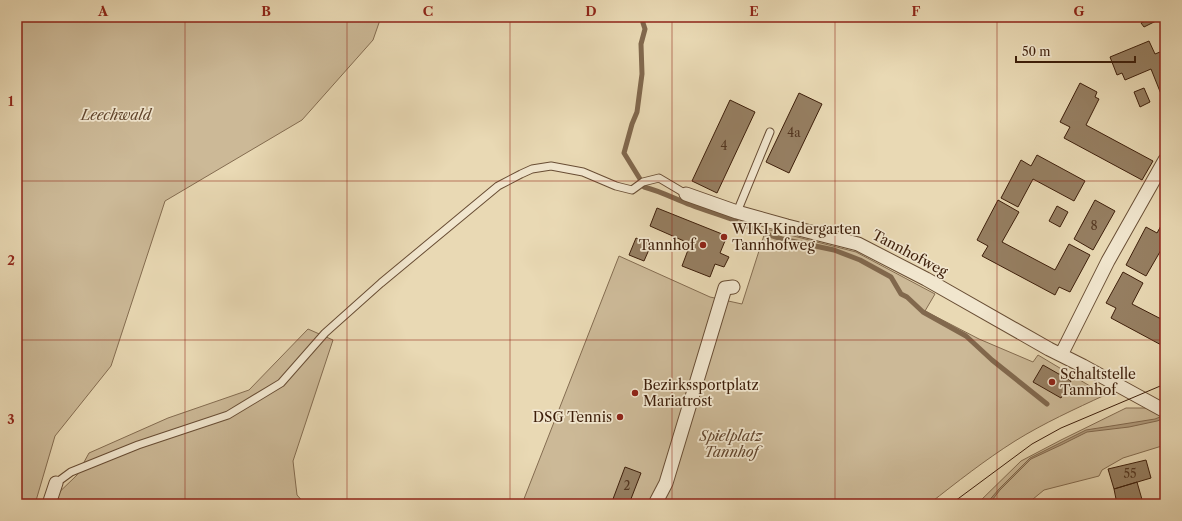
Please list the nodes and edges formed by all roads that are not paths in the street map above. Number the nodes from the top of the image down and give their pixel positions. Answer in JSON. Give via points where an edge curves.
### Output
{"nodes":[{"id":1,"x":770,"y":132,"type":"dead end"},
{"id":2,"x":1165,"y":160,"type":"edge"},
{"id":3,"x":686,"y":194,"type":"joint"},
{"id":4,"x":737,"y":212,"type":"junction"},
{"id":5,"x":733,"y":287,"type":"dead end"},
{"id":6,"x":1061,"y":355,"type":"junction"},
{"id":7,"x":1165,"y":411,"type":"edge"},
{"id":8,"x":56,"y":483,"type":"joint"},
{"id":9,"x":49,"y":504,"type":"edge"},
{"id":10,"x":655,"y":504,"type":"edge"}],
"edges":[{"from":1,"to":4,"type":"lane"},
{"from":2,"to":6,"type":"street","via":[[1108,261]]},
{"from":3,"to":4,"type":"street","name":"Tannhofweg"},
{"from":3,"to":8,"type":"lane","via":[[659,178],[643,182],[632,190],[583,172],[551,166],[532,169],[498,186],[381,283],[326,333],[281,383],[228,415],[138,445],[71,472]]},
{"from":4,"to":6,"type":"street","name":"Tannhofweg","via":[[858,244]]},
{"from":5,"to":10,"type":"street","via":[[725,288],[666,483]]},
{"from":6,"to":7,"type":"street","name":"Tannhofweg"},
{"from":8,"to":9,"type":"street"}]}
